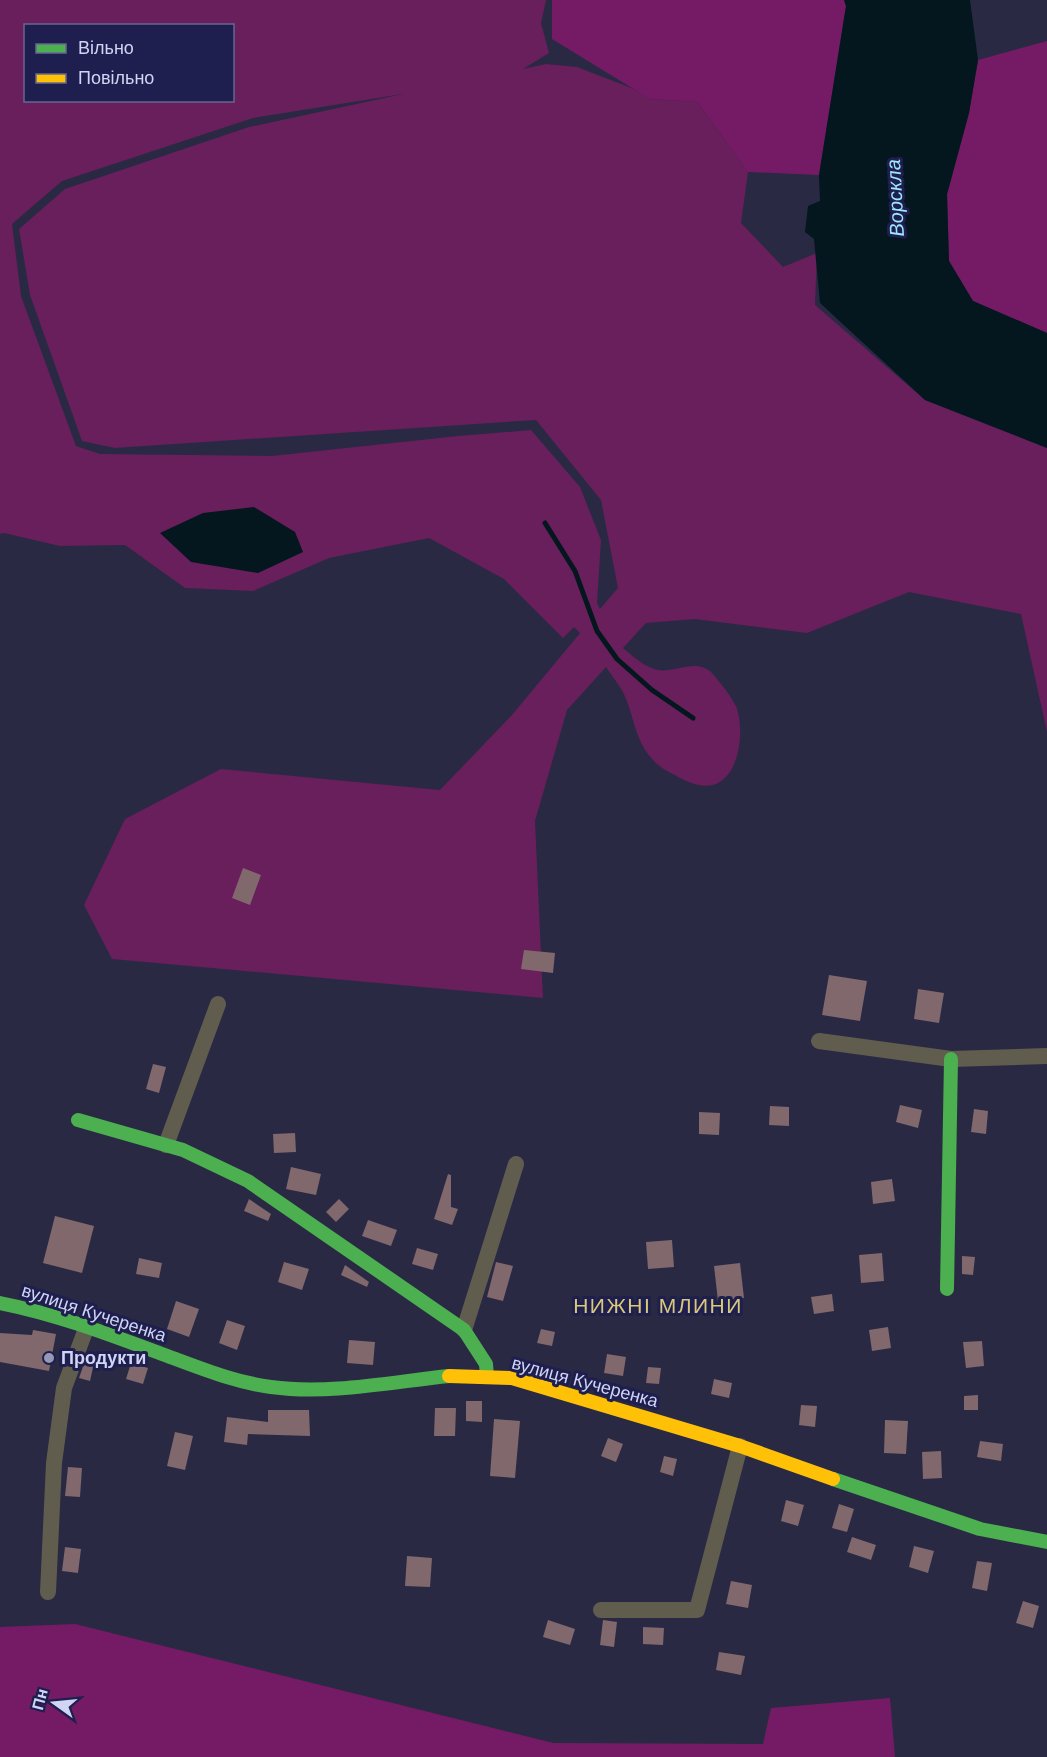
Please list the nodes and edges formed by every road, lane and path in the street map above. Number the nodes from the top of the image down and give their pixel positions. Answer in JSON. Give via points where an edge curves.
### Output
{"nodes":[{"id":1,"x":218,"y":1004,"type":"dead end"},
{"id":2,"x":819,"y":1041,"type":"dead end"},
{"id":3,"x":1047,"y":1056,"type":"edge"},
{"id":4,"x":951,"y":1059,"type":"junction"},
{"id":5,"x":78,"y":1120,"type":"dead end"},
{"id":6,"x":166,"y":1145,"type":"junction"},
{"id":7,"x":516,"y":1164,"type":"dead end"},
{"id":8,"x":947,"y":1288,"type":"dead end"},
{"id":9,"x":0,"y":1303,"type":"edge"},
{"id":10,"x":87,"y":1326,"type":"junction"},
{"id":11,"x":464,"y":1330,"type":"junction"},
{"id":12,"x":487,"y":1376,"type":"junction"},
{"id":13,"x":740,"y":1446,"type":"junction"},
{"id":14,"x":1047,"y":1542,"type":"edge"},
{"id":15,"x":48,"y":1592,"type":"dead end"},
{"id":16,"x":601,"y":1610,"type":"dead end"}],
"edges":[{"from":1,"to":6,"type":"street"},
{"from":2,"to":4,"type":"street"},
{"from":3,"to":4,"type":"street"},
{"from":4,"to":8,"type":"street"},
{"from":5,"to":6,"type":"street"},
{"from":6,"to":11,"type":"street","via":[[248,1181]]},
{"from":7,"to":11,"type":"street"},
{"from":9,"to":10,"type":"street","name":"вулиця Кучеренка"},
{"from":10,"to":12,"type":"street","name":"вулиця Кучеренка","via":[[230,1379],[271,1387],[321,1388]]},
{"from":10,"to":15,"type":"street","via":[[64,1388],[54,1463]]},
{"from":11,"to":12,"type":"street","via":[[486,1364]]},
{"from":12,"to":13,"type":"street","name":"вулиця Кучеренка","via":[[512,1378]]},
{"from":13,"to":14,"type":"street","name":"вулиця Кучеренка","via":[[960,1522]]},
{"from":13,"to":16,"type":"street","via":[[697,1610]]}]}
